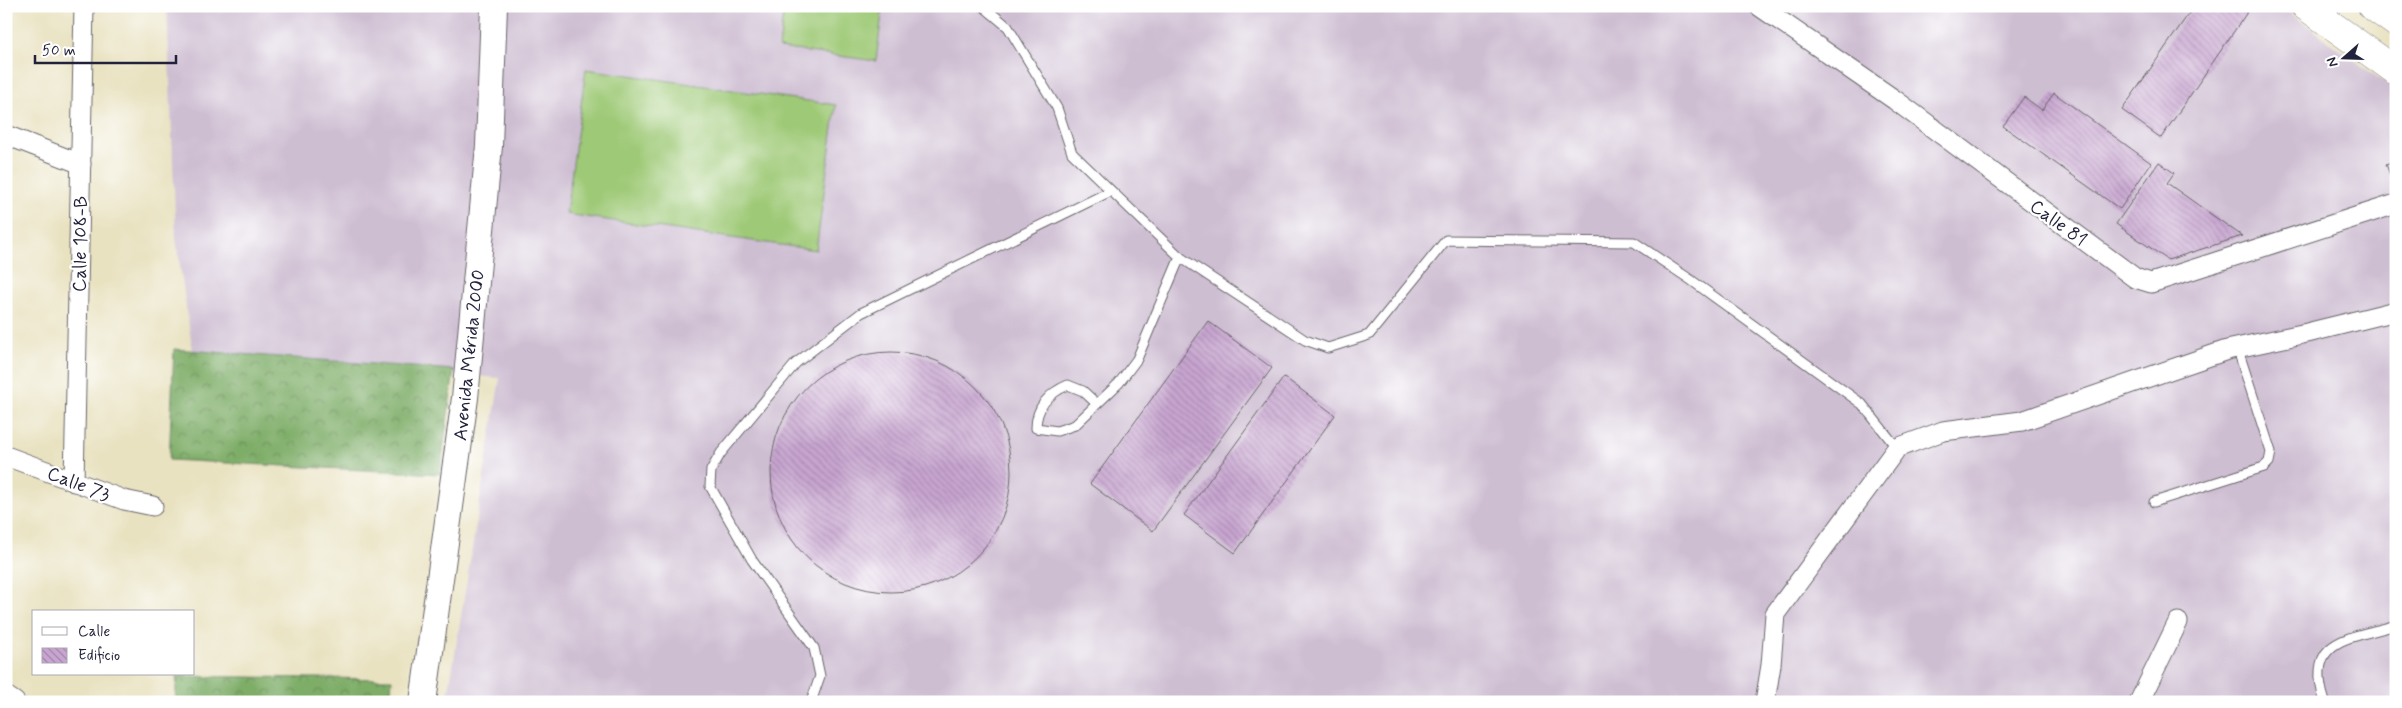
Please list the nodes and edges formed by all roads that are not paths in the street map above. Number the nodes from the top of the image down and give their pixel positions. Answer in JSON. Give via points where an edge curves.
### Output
{"nodes":[{"id":1,"x":84,"y":6,"type":"edge"},
{"id":2,"x":494,"y":6,"type":"edge"},
{"id":3,"x":983,"y":6,"type":"edge"},
{"id":4,"x":1759,"y":6,"type":"edge"},
{"id":5,"x":2305,"y":6,"type":"edge"},
{"id":6,"x":2372,"y":6,"type":"edge"},
{"id":7,"x":2396,"y":24,"type":"edge"},
{"id":8,"x":2396,"y":71,"type":"edge"},
{"id":9,"x":6,"y":135,"type":"edge"},
{"id":10,"x":81,"y":164,"type":"junction"},
{"id":11,"x":1111,"y":191,"type":"junction"},
{"id":12,"x":2396,"y":204,"type":"edge"},
{"id":13,"x":1180,"y":257,"type":"junction"},
{"id":14,"x":2396,"y":311,"type":"edge"},
{"id":15,"x":2236,"y":347,"type":"junction"},
{"id":16,"x":1097,"y":404,"type":"junction"},
{"id":17,"x":1897,"y":448,"type":"junction"},
{"id":18,"x":6,"y":456,"type":"edge"},
{"id":19,"x":74,"y":482,"type":"junction"},
{"id":20,"x":2154,"y":502,"type":"dead end"},
{"id":21,"x":153,"y":506,"type":"dead end"},
{"id":22,"x":2178,"y":622,"type":"dead end"},
{"id":23,"x":2396,"y":625,"type":"edge"},
{"id":24,"x":6,"y":696,"type":"edge"},
{"id":25,"x":15,"y":702,"type":"edge"},
{"id":26,"x":422,"y":702,"type":"edge"},
{"id":27,"x":811,"y":702,"type":"edge"},
{"id":28,"x":1765,"y":702,"type":"edge"},
{"id":29,"x":2139,"y":702,"type":"edge"},
{"id":30,"x":2325,"y":702,"type":"edge"}],
"edges":[{"from":1,"to":10,"type":"street","name":"Calle 108-B"},
{"from":2,"to":26,"type":"main road","name":"Avenida Mérida 2000","via":[[489,146],[466,388]]},
{"from":3,"to":11,"type":"lane","via":[[1008,27],[1048,91],[1072,153]]},
{"from":4,"to":12,"type":"street","name":"Calle 81","via":[[1894,100],[2135,278],[2150,284]]},
{"from":5,"to":8,"type":"main road"},
{"from":6,"to":7,"type":"main road"},
{"from":9,"to":10,"type":"street"},
{"from":10,"to":19,"type":"street","name":"Calle 108-B"},
{"from":11,"to":13,"type":"lane"},
{"from":11,"to":27,"type":"lane","via":[[861,313],[796,363],[721,453],[711,470],[710,486],[752,560],[814,648],[820,676]]},
{"from":13,"to":16,"type":"lane","via":[[1137,359],[1119,384]]},
{"from":13,"to":17,"type":"lane","via":[[1305,340],[1328,348],[1369,335],[1446,240],[1634,242],[1862,404]]},
{"from":14,"to":15,"type":"street"},
{"from":15,"to":17,"type":"street","via":[[2022,421],[1943,431]]},
{"from":15,"to":20,"type":"lane","via":[[2270,452],[2269,462],[2264,467]]},
{"from":16,"to":16,"type":"lane","via":[[1075,425],[1057,431],[1036,428],[1036,414],[1045,400],[1068,385],[1083,391]]},
{"from":17,"to":28,"type":"street","via":[[1775,614]]},
{"from":18,"to":19,"type":"street","name":"Calle 73"},
{"from":19,"to":21,"type":"street","name":"Calle 73","via":[[124,500]]},
{"from":22,"to":29,"type":"street"},
{"from":23,"to":30,"type":"lane","via":[[2335,643],[2325,652],[2320,666]]},
{"from":24,"to":25,"type":"street"}]}
